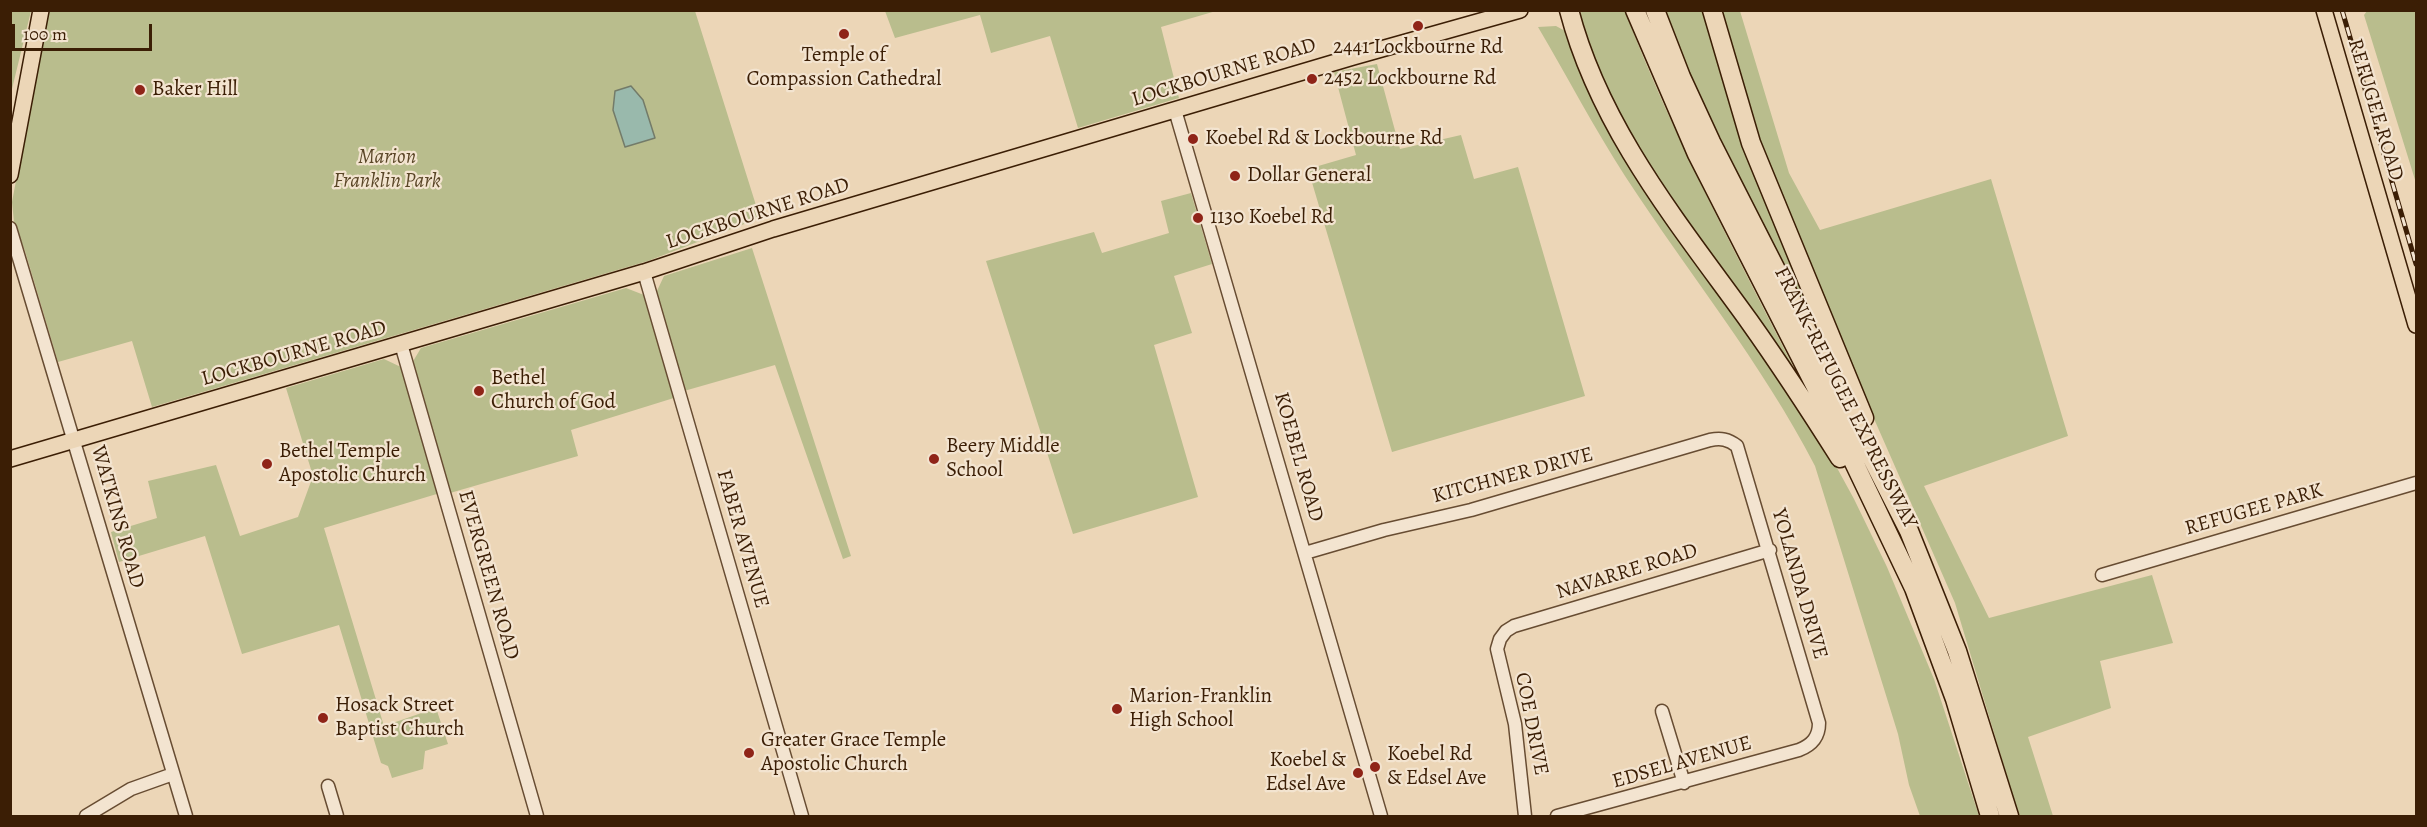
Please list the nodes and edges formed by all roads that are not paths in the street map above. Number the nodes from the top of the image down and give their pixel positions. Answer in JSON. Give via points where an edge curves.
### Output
{"nodes":[{"id":1,"x":41,"y":10,"type":"edge"},
{"id":2,"x":1520,"y":10,"type":"edge"},
{"id":3,"x":1569,"y":10,"type":"edge"},
{"id":4,"x":1712,"y":10,"type":"edge"},
{"id":5,"x":2324,"y":10,"type":"edge"},
{"id":6,"x":1657,"y":16,"type":"edge"},
{"id":7,"x":1638,"y":18,"type":"edge"},
{"id":8,"x":1175,"y":110,"type":"junction"},
{"id":9,"x":10,"y":175,"type":"edge"},
{"id":10,"x":10,"y":228,"type":"edge"},
{"id":11,"x":644,"y":272,"type":"junction"},
{"id":12,"x":2416,"y":325,"type":"edge"},
{"id":13,"x":402,"y":344,"type":"junction"},
{"id":14,"x":74,"y":440,"type":"junction"},
{"id":15,"x":1731,"y":441,"type":"joint"},
{"id":16,"x":10,"y":459,"type":"edge"},
{"id":17,"x":2416,"y":483,"type":"edge"},
{"id":18,"x":1909,"y":531,"type":"junction"},
{"id":19,"x":1891,"y":538,"type":"junction"},
{"id":20,"x":1770,"y":550,"type":"junction"},
{"id":21,"x":1305,"y":553,"type":"junction"},
{"id":22,"x":2102,"y":575,"type":"dead end"},
{"id":23,"x":1500,"y":639,"type":"joint"},
{"id":24,"x":1662,"y":711,"type":"dead end"},
{"id":25,"x":1814,"y":740,"type":"joint"},
{"id":26,"x":173,"y":774,"type":"junction"},
{"id":27,"x":1684,"y":783,"type":"junction"},
{"id":28,"x":328,"y":786,"type":"dead end"},
{"id":29,"x":86,"y":816,"type":"edge"},
{"id":30,"x":186,"y":816,"type":"edge"},
{"id":31,"x":337,"y":816,"type":"edge"},
{"id":32,"x":537,"y":816,"type":"edge"},
{"id":33,"x":802,"y":816,"type":"edge"},
{"id":34,"x":1381,"y":816,"type":"edge"},
{"id":35,"x":1525,"y":816,"type":"edge"},
{"id":36,"x":1557,"y":816,"type":"edge"},
{"id":37,"x":1990,"y":816,"type":"edge"},
{"id":38,"x":2009,"y":816,"type":"edge"}],
"edges":[{"from":1,"to":9,"type":"main road"},
{"from":2,"to":8,"type":"main road","name":"LOCKBOURNE ROAD"},
{"from":3,"to":19,"type":"highway","via":[[1592,75],[1626,146],[1796,387]]},
{"from":4,"to":18,"type":"highway","via":[[1751,143]]},
{"from":5,"to":12,"type":"main road","name":"REFUGEE ROAD"},
{"from":6,"to":18,"type":"highway","name":"FRANK-REFUGEE EXPRESSWAY","via":[[1711,142]]},
{"from":7,"to":19,"type":"highway","name":"FRANK-REFUGEE EXPRESSWAY","via":[[1697,154]]},
{"from":8,"to":11,"type":"main road","name":"LOCKBOURNE ROAD"},
{"from":8,"to":21,"type":"street","name":"KOEBEL ROAD"},
{"from":10,"to":14,"type":"street","name":"WATKINS ROAD"},
{"from":11,"to":13,"type":"main road","name":"LOCKBOURNE ROAD"},
{"from":11,"to":33,"type":"street","name":"FABER AVENUE"},
{"from":13,"to":14,"type":"main road","name":"LOCKBOURNE ROAD"},
{"from":13,"to":32,"type":"street","name":"EVERGREEN ROAD"},
{"from":14,"to":16,"type":"main road","name":"LOCKBOURNE ROAD"},
{"from":14,"to":26,"type":"street","name":"WATKINS ROAD"},
{"from":15,"to":20,"type":"street","name":"YOLANDA DRIVE","via":[[1741,454]]},
{"from":15,"to":21,"type":"street","name":"KITCHNER DRIVE","via":[[1710,440],[1472,510]]},
{"from":17,"to":22,"type":"street","name":"REFUGEE PARK"},
{"from":18,"to":38,"type":"highway","name":"FRANK-REFUGEE EXPRESSWAY","via":[[1957,651]]},
{"from":19,"to":37,"type":"highway","name":"FRANK-REFUGEE EXPRESSWAY","via":[[1935,643]]},
{"from":20,"to":23,"type":"street","name":"NAVARRE ROAD","via":[[1514,626]]},
{"from":20,"to":25,"type":"street","name":"YOLANDA DRIVE","via":[[1820,723]]},
{"from":21,"to":34,"type":"street","name":"KOEBEL ROAD"},
{"from":23,"to":35,"type":"street","name":"COE DRIVE","via":[[1498,659],[1515,724]]},
{"from":24,"to":27,"type":"street"},
{"from":25,"to":27,"type":"street","name":"EDSEL AVENUE","via":[[1799,750]]},
{"from":26,"to":29,"type":"street","via":[[131,789]]},
{"from":26,"to":30,"type":"street","name":"WATKINS ROAD"},
{"from":27,"to":36,"type":"street","name":"EDSEL AVENUE"},
{"from":28,"to":31,"type":"street"}]}
